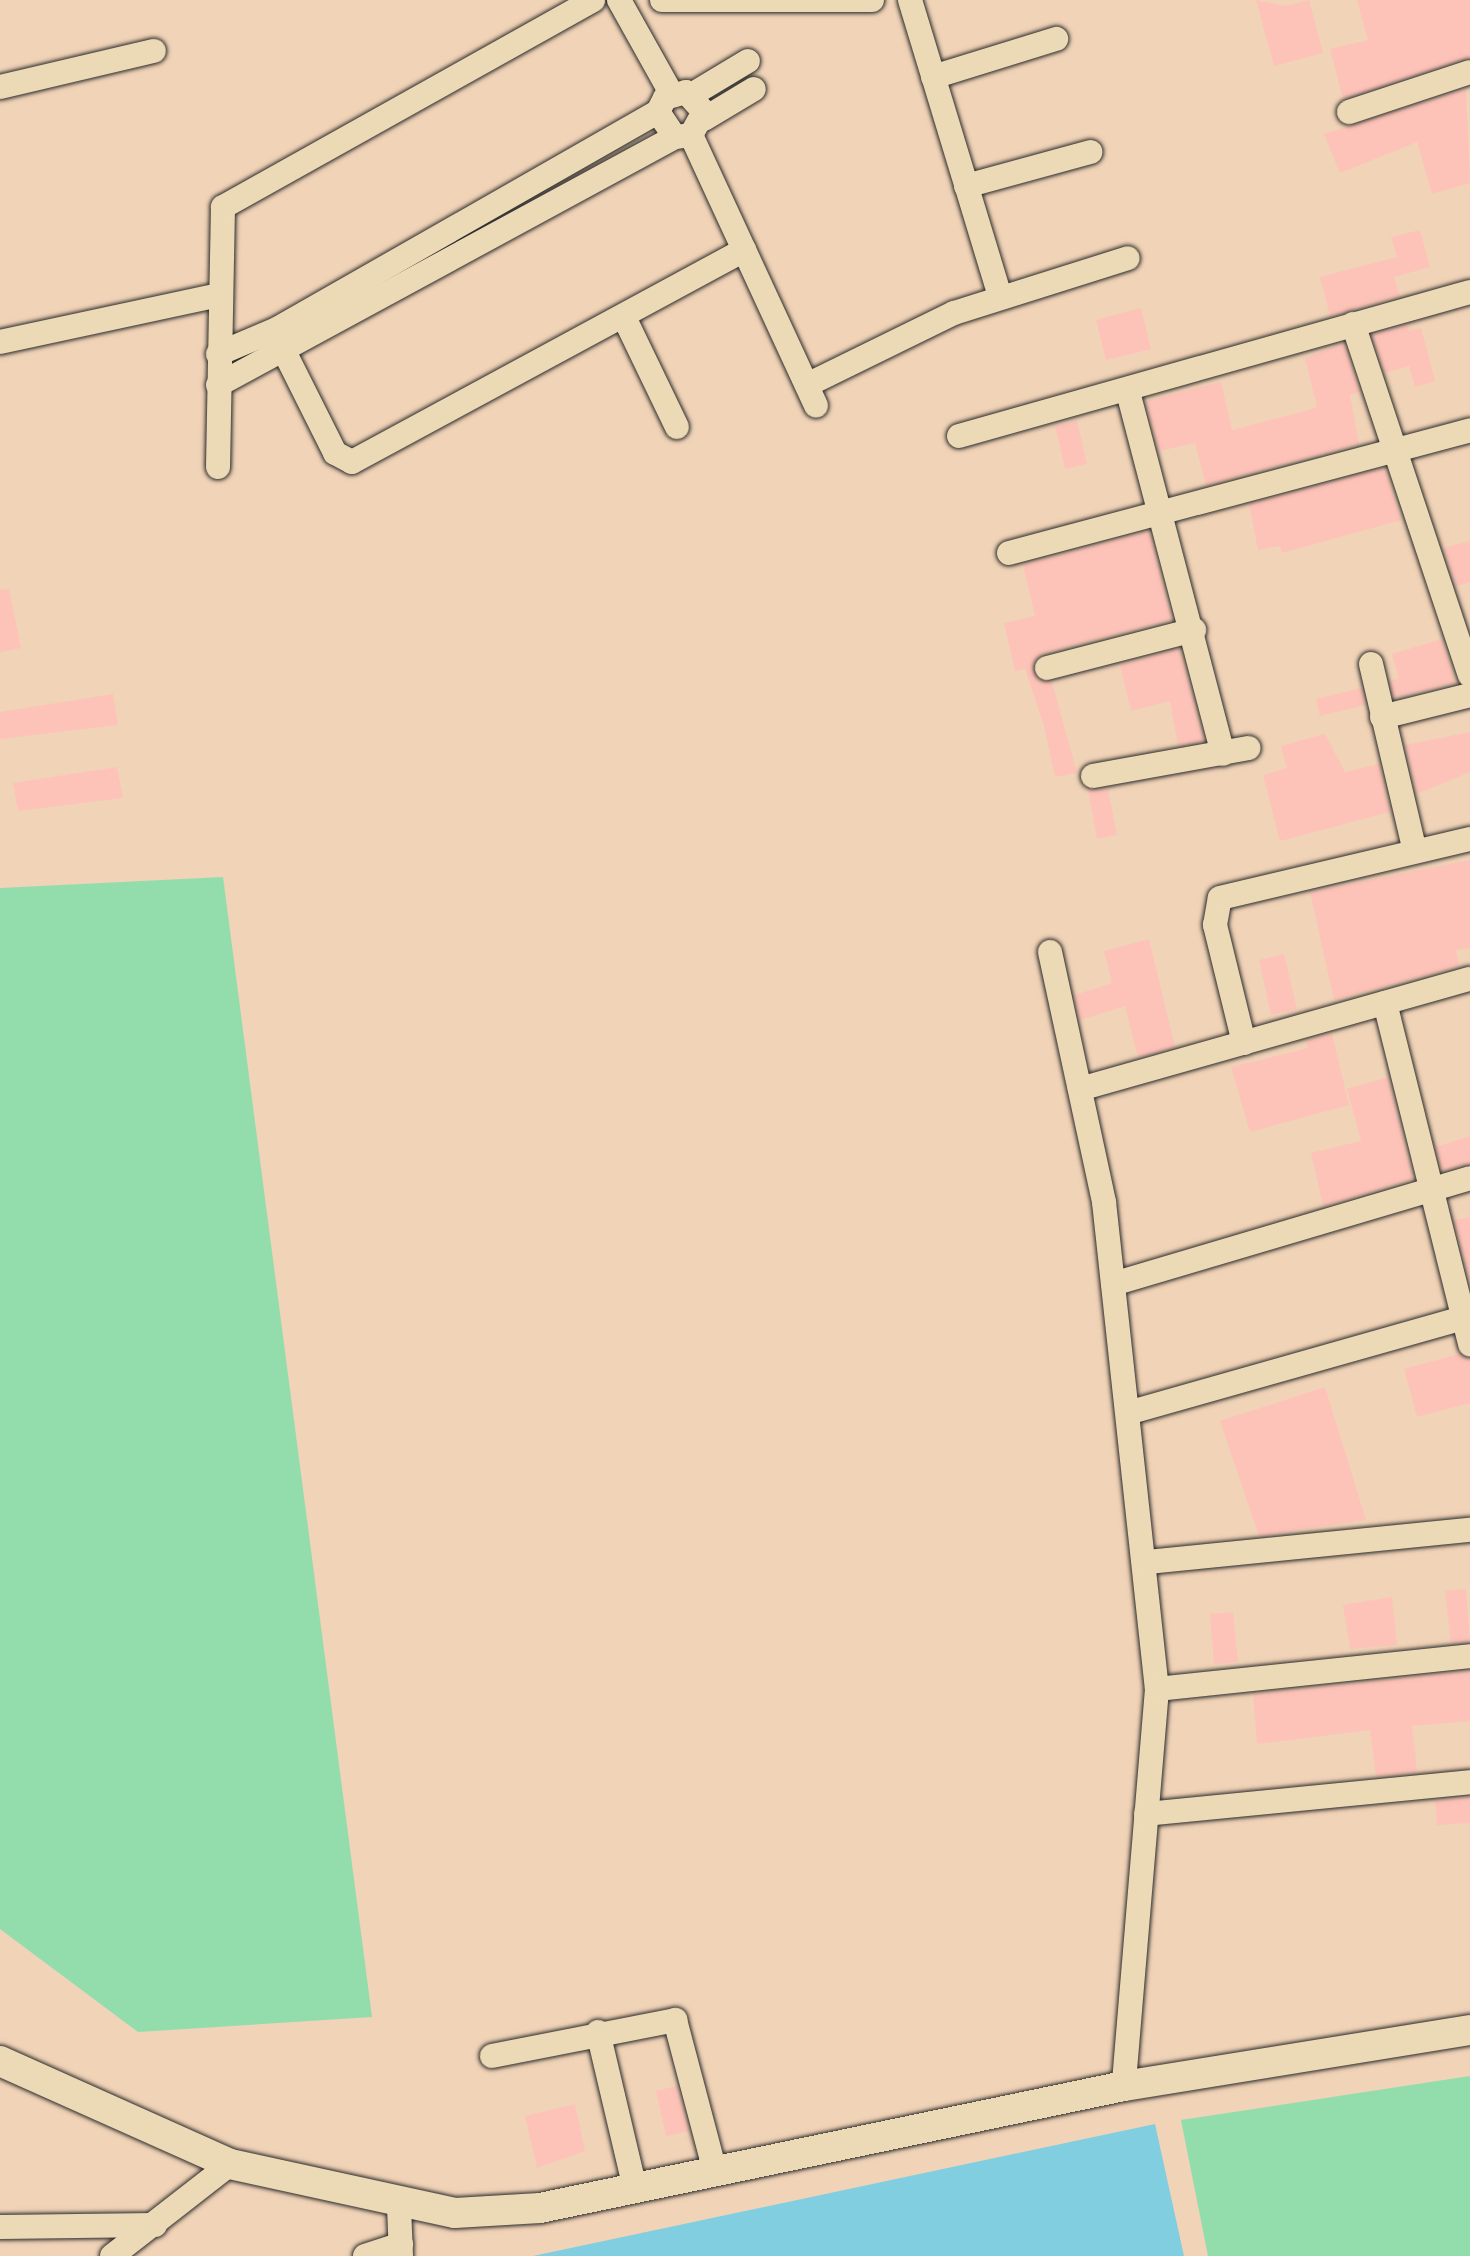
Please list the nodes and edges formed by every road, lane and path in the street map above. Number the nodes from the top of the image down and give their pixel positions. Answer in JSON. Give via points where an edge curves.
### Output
{"nodes":[{"id":1,"x":593,"y":0,"type":"edge"},
{"id":2,"x":619,"y":0,"type":"edge"},
{"id":3,"x":662,"y":0,"type":"edge"},
{"id":4,"x":872,"y":0,"type":"edge"},
{"id":5,"x":910,"y":0,"type":"edge"},
{"id":6,"x":797,"y":3,"type":"edge"},
{"id":7,"x":1056,"y":39,"type":"dead end"},
{"id":8,"x":154,"y":51,"type":"dead end"},
{"id":9,"x":748,"y":61,"type":"dead end"},
{"id":10,"x":1470,"y":72,"type":"edge"},
{"id":11,"x":933,"y":77,"type":"junction"},
{"id":12,"x":0,"y":87,"type":"edge"},
{"id":13,"x":754,"y":89,"type":"dead end"},
{"id":14,"x":674,"y":100,"type":"junction"},
{"id":15,"x":1349,"y":112,"type":"dead end"},
{"id":16,"x":690,"y":130,"type":"junction"},
{"id":17,"x":1090,"y":152,"type":"dead end"},
{"id":18,"x":966,"y":186,"type":"junction"},
{"id":19,"x":744,"y":250,"type":"junction"},
{"id":20,"x":1128,"y":258,"type":"dead end"},
{"id":21,"x":1470,"y":292,"type":"edge"},
{"id":22,"x":219,"y":295,"type":"junction"},
{"id":23,"x":1000,"y":296,"type":"junction"},
{"id":24,"x":624,"y":317,"type":"junction"},
{"id":25,"x":1353,"y":324,"type":"junction"},
{"id":26,"x":0,"y":342,"type":"edge"},
{"id":27,"x":285,"y":353,"type":"junction"},
{"id":28,"x":218,"y":354,"type":"junction"},
{"id":29,"x":218,"y":385,"type":"junction"},
{"id":30,"x":1128,"y":392,"type":"junction"},
{"id":31,"x":677,"y":427,"type":"dead end"},
{"id":32,"x":1470,"y":430,"type":"edge"},
{"id":33,"x":959,"y":436,"type":"dead end"},
{"id":34,"x":1398,"y":450,"type":"junction"},
{"id":35,"x":218,"y":467,"type":"dead end"},
{"id":36,"x":1164,"y":508,"type":"junction"},
{"id":37,"x":1009,"y":553,"type":"dead end"},
{"id":38,"x":1194,"y":630,"type":"junction"},
{"id":39,"x":1371,"y":664,"type":"dead end"},
{"id":40,"x":1047,"y":668,"type":"dead end"},
{"id":41,"x":1470,"y":675,"type":"edge"},
{"id":42,"x":1470,"y":695,"type":"edge"},
{"id":43,"x":1382,"y":717,"type":"junction"},
{"id":44,"x":1249,"y":748,"type":"dead end"},
{"id":45,"x":1223,"y":754,"type":"junction"},
{"id":46,"x":1093,"y":776,"type":"dead end"},
{"id":47,"x":1470,"y":839,"type":"edge"},
{"id":48,"x":1415,"y":851,"type":"junction"},
{"id":49,"x":1050,"y":952,"type":"dead end"},
{"id":50,"x":1470,"y":979,"type":"edge"},
{"id":51,"x":1385,"y":1003,"type":"junction"},
{"id":52,"x":1244,"y":1043,"type":"junction"},
{"id":53,"x":1080,"y":1089,"type":"junction"},
{"id":54,"x":1470,"y":1178,"type":"edge"},
{"id":55,"x":1428,"y":1191,"type":"junction"},
{"id":56,"x":1113,"y":1284,"type":"junction"},
{"id":57,"x":1466,"y":1318,"type":"edge"},
{"id":58,"x":1470,"y":1345,"type":"edge"},
{"id":59,"x":1131,"y":1412,"type":"junction"},
{"id":60,"x":1470,"y":1530,"type":"edge"},
{"id":61,"x":1147,"y":1562,"type":"junction"},
{"id":62,"x":1470,"y":1656,"type":"edge"},
{"id":63,"x":1157,"y":1689,"type":"junction"},
{"id":64,"x":1470,"y":1782,"type":"edge"},
{"id":65,"x":1146,"y":1814,"type":"junction"},
{"id":66,"x":1470,"y":2030,"type":"edge"},
{"id":67,"x":598,"y":2032,"type":"junction"},
{"id":68,"x":492,"y":2056,"type":"dead end"},
{"id":69,"x":0,"y":2061,"type":"edge"},
{"id":70,"x":1124,"y":2086,"type":"junction"},
{"id":71,"x":230,"y":2164,"type":"junction"},
{"id":72,"x":715,"y":2171,"type":"junction"},
{"id":73,"x":635,"y":2188,"type":"junction"},
{"id":74,"x":399,"y":2206,"type":"junction"},
{"id":75,"x":155,"y":2225,"type":"junction"},
{"id":76,"x":0,"y":2227,"type":"edge"},
{"id":77,"x":401,"y":2250,"type":"edge"},
{"id":78,"x":112,"y":2256,"type":"edge"},
{"id":79,"x":365,"y":2256,"type":"edge"}],
"edges":[{"from":1,"to":22,"type":"street","via":[[236,196],[219,221]]},
{"from":2,"to":14,"type":"street"},
{"from":3,"to":6,"type":"street"},
{"from":4,"to":6,"type":"street"},
{"from":5,"to":11,"type":"street"},
{"from":7,"to":11,"type":"street"},
{"from":8,"to":12,"type":"street"},
{"from":9,"to":14,"type":"street"},
{"from":10,"to":15,"type":"street"},
{"from":11,"to":18,"type":"street"},
{"from":13,"to":16,"type":"street"},
{"from":14,"to":16,"type":"street"},
{"from":14,"to":16,"type":"street"},
{"from":14,"to":28,"type":"street","via":[[277,329]]},
{"from":16,"to":19,"type":"street"},
{"from":16,"to":27,"type":"street"},
{"from":17,"to":18,"type":"street"},
{"from":18,"to":23,"type":"street"},
{"from":19,"to":23,"type":"street","via":[[811,395]]},
{"from":19,"to":24,"type":"street"},
{"from":20,"to":23,"type":"street"},
{"from":21,"to":25,"type":"street"},
{"from":22,"to":26,"type":"street"},
{"from":22,"to":28,"type":"street"},
{"from":24,"to":27,"type":"street","via":[[352,462],[335,453]]},
{"from":24,"to":31,"type":"street"},
{"from":25,"to":30,"type":"street"},
{"from":25,"to":34,"type":"street"},
{"from":27,"to":29,"type":"street"},
{"from":28,"to":29,"type":"street"},
{"from":29,"to":35,"type":"street"},
{"from":30,"to":33,"type":"street"},
{"from":30,"to":36,"type":"street"},
{"from":32,"to":34,"type":"street"},
{"from":34,"to":36,"type":"street"},
{"from":34,"to":41,"type":"street"},
{"from":36,"to":37,"type":"street"},
{"from":36,"to":38,"type":"street"},
{"from":38,"to":40,"type":"street"},
{"from":38,"to":45,"type":"street"},
{"from":39,"to":43,"type":"street"},
{"from":42,"to":43,"type":"street"},
{"from":43,"to":48,"type":"street"},
{"from":44,"to":45,"type":"street"},
{"from":45,"to":46,"type":"street"},
{"from":47,"to":48,"type":"street"},
{"from":48,"to":52,"type":"street","via":[[1220,898],[1215,925]]},
{"from":49,"to":53,"type":"street"},
{"from":50,"to":51,"type":"street"},
{"from":51,"to":52,"type":"street"},
{"from":51,"to":55,"type":"street"},
{"from":52,"to":53,"type":"street"},
{"from":53,"to":56,"type":"street"},
{"from":54,"to":55,"type":"street"},
{"from":55,"to":56,"type":"street"},
{"from":55,"to":57,"type":"street"},
{"from":56,"to":59,"type":"street"},
{"from":57,"to":58,"type":"street"},
{"from":57,"to":59,"type":"street"},
{"from":59,"to":61,"type":"street"},
{"from":60,"to":61,"type":"street"},
{"from":61,"to":63,"type":"street"},
{"from":62,"to":63,"type":"street"},
{"from":63,"to":65,"type":"street"},
{"from":64,"to":65,"type":"street"},
{"from":65,"to":70,"type":"street"},
{"from":66,"to":70,"type":"main road"},
{"from":67,"to":68,"type":"street"},
{"from":67,"to":72,"type":"street","via":[[675,2020]]},
{"from":67,"to":73,"type":"street"},
{"from":69,"to":71,"type":"main road"},
{"from":70,"to":72,"type":"main road"},
{"from":71,"to":74,"type":"main road"},
{"from":71,"to":75,"type":"street"},
{"from":72,"to":73,"type":"main road"},
{"from":73,"to":74,"type":"main road","via":[[540,2208],[455,2213]]},
{"from":74,"to":77,"type":"street"},
{"from":75,"to":76,"type":"street"},
{"from":75,"to":78,"type":"street"},
{"from":77,"to":79,"type":"street"}]}
